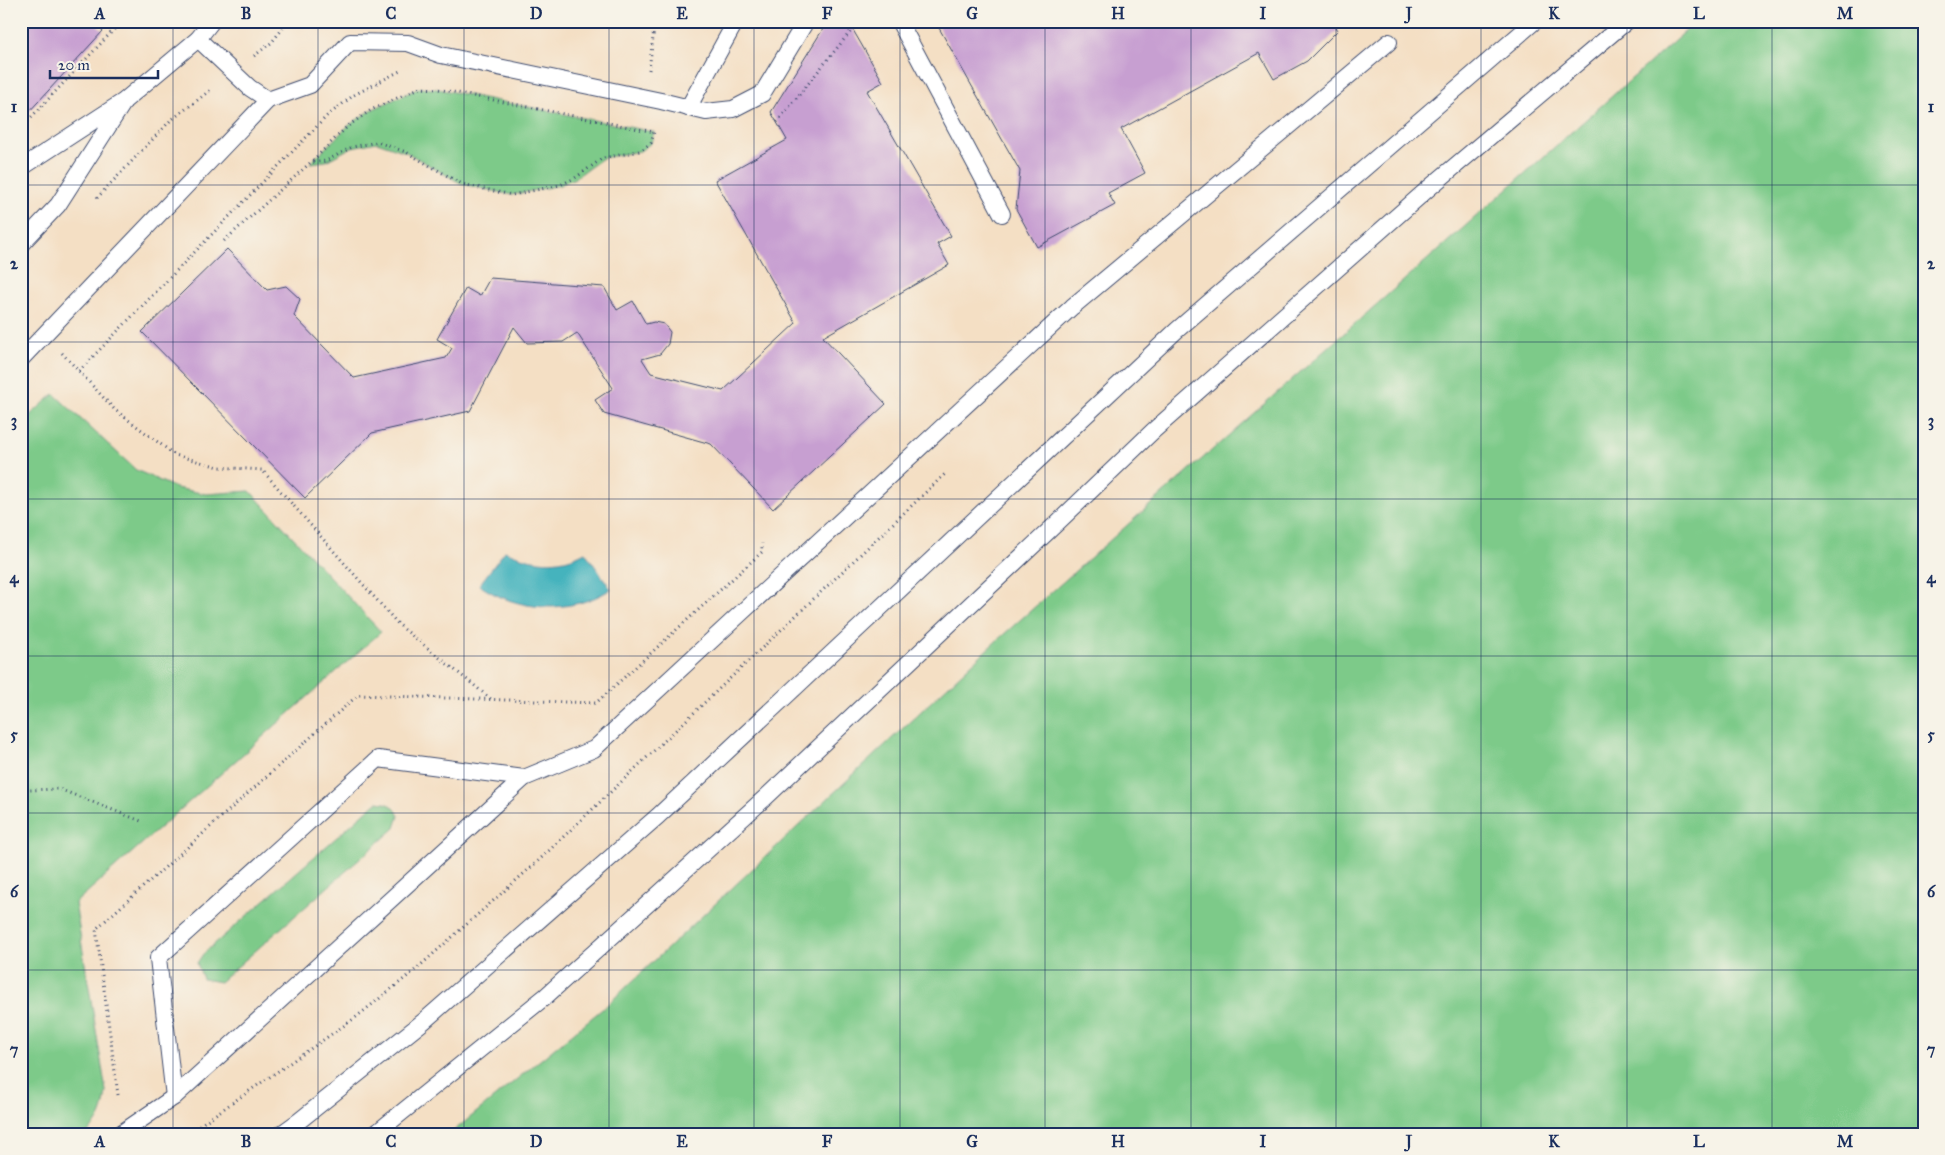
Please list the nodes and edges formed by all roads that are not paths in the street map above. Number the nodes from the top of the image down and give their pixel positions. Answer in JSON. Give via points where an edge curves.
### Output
{"nodes":[{"id":1,"x":212,"y":21,"type":"edge"},
{"id":2,"x":736,"y":21,"type":"edge"},
{"id":3,"x":806,"y":21,"type":"edge"},
{"id":4,"x":899,"y":21,"type":"edge"},
{"id":5,"x":1535,"y":21,"type":"edge"},
{"id":6,"x":1627,"y":21,"type":"edge"},
{"id":7,"x":198,"y":39,"type":"junction"},
{"id":8,"x":1389,"y":42,"type":"dead end"},
{"id":9,"x":268,"y":100,"type":"junction"},
{"id":10,"x":124,"y":101,"type":"junction"},
{"id":11,"x":688,"y":108,"type":"junction"},
{"id":12,"x":21,"y":168,"type":"edge"},
{"id":13,"x":1002,"y":214,"type":"dead end"},
{"id":14,"x":21,"y":244,"type":"edge"},
{"id":15,"x":21,"y":358,"type":"edge"},
{"id":16,"x":524,"y":778,"type":"junction"},
{"id":17,"x":174,"y":1097,"type":"junction"},
{"id":18,"x":120,"y":1134,"type":"edge"},
{"id":19,"x":281,"y":1134,"type":"edge"},
{"id":20,"x":376,"y":1134,"type":"edge"}],
"edges":[{"from":1,"to":7,"type":"lane"},
{"from":2,"to":11,"type":"lane"},
{"from":3,"to":11,"type":"lane","via":[[762,94],[732,109],[706,112]]},
{"from":4,"to":13,"type":"lane"},
{"from":5,"to":19,"type":"lane","via":[[1177,330],[658,816],[424,1022]]},
{"from":6,"to":20,"type":"lane","via":[[1429,188],[1153,431],[766,797],[546,996]]},
{"from":7,"to":9,"type":"lane","via":[[250,88]]},
{"from":7,"to":10,"type":"lane"},
{"from":8,"to":16,"type":"lane","via":[[1072,306],[594,749]]},
{"from":9,"to":11,"type":"lane","via":[[310,85],[350,42],[408,43],[441,55]]},
{"from":9,"to":15,"type":"lane"},
{"from":10,"to":12,"type":"lane"},
{"from":10,"to":14,"type":"lane","via":[[58,205]]},
{"from":16,"to":17,"type":"lane"},
{"from":16,"to":17,"type":"lane","via":[[378,759],[158,958]]},
{"from":17,"to":18,"type":"lane"}]}
